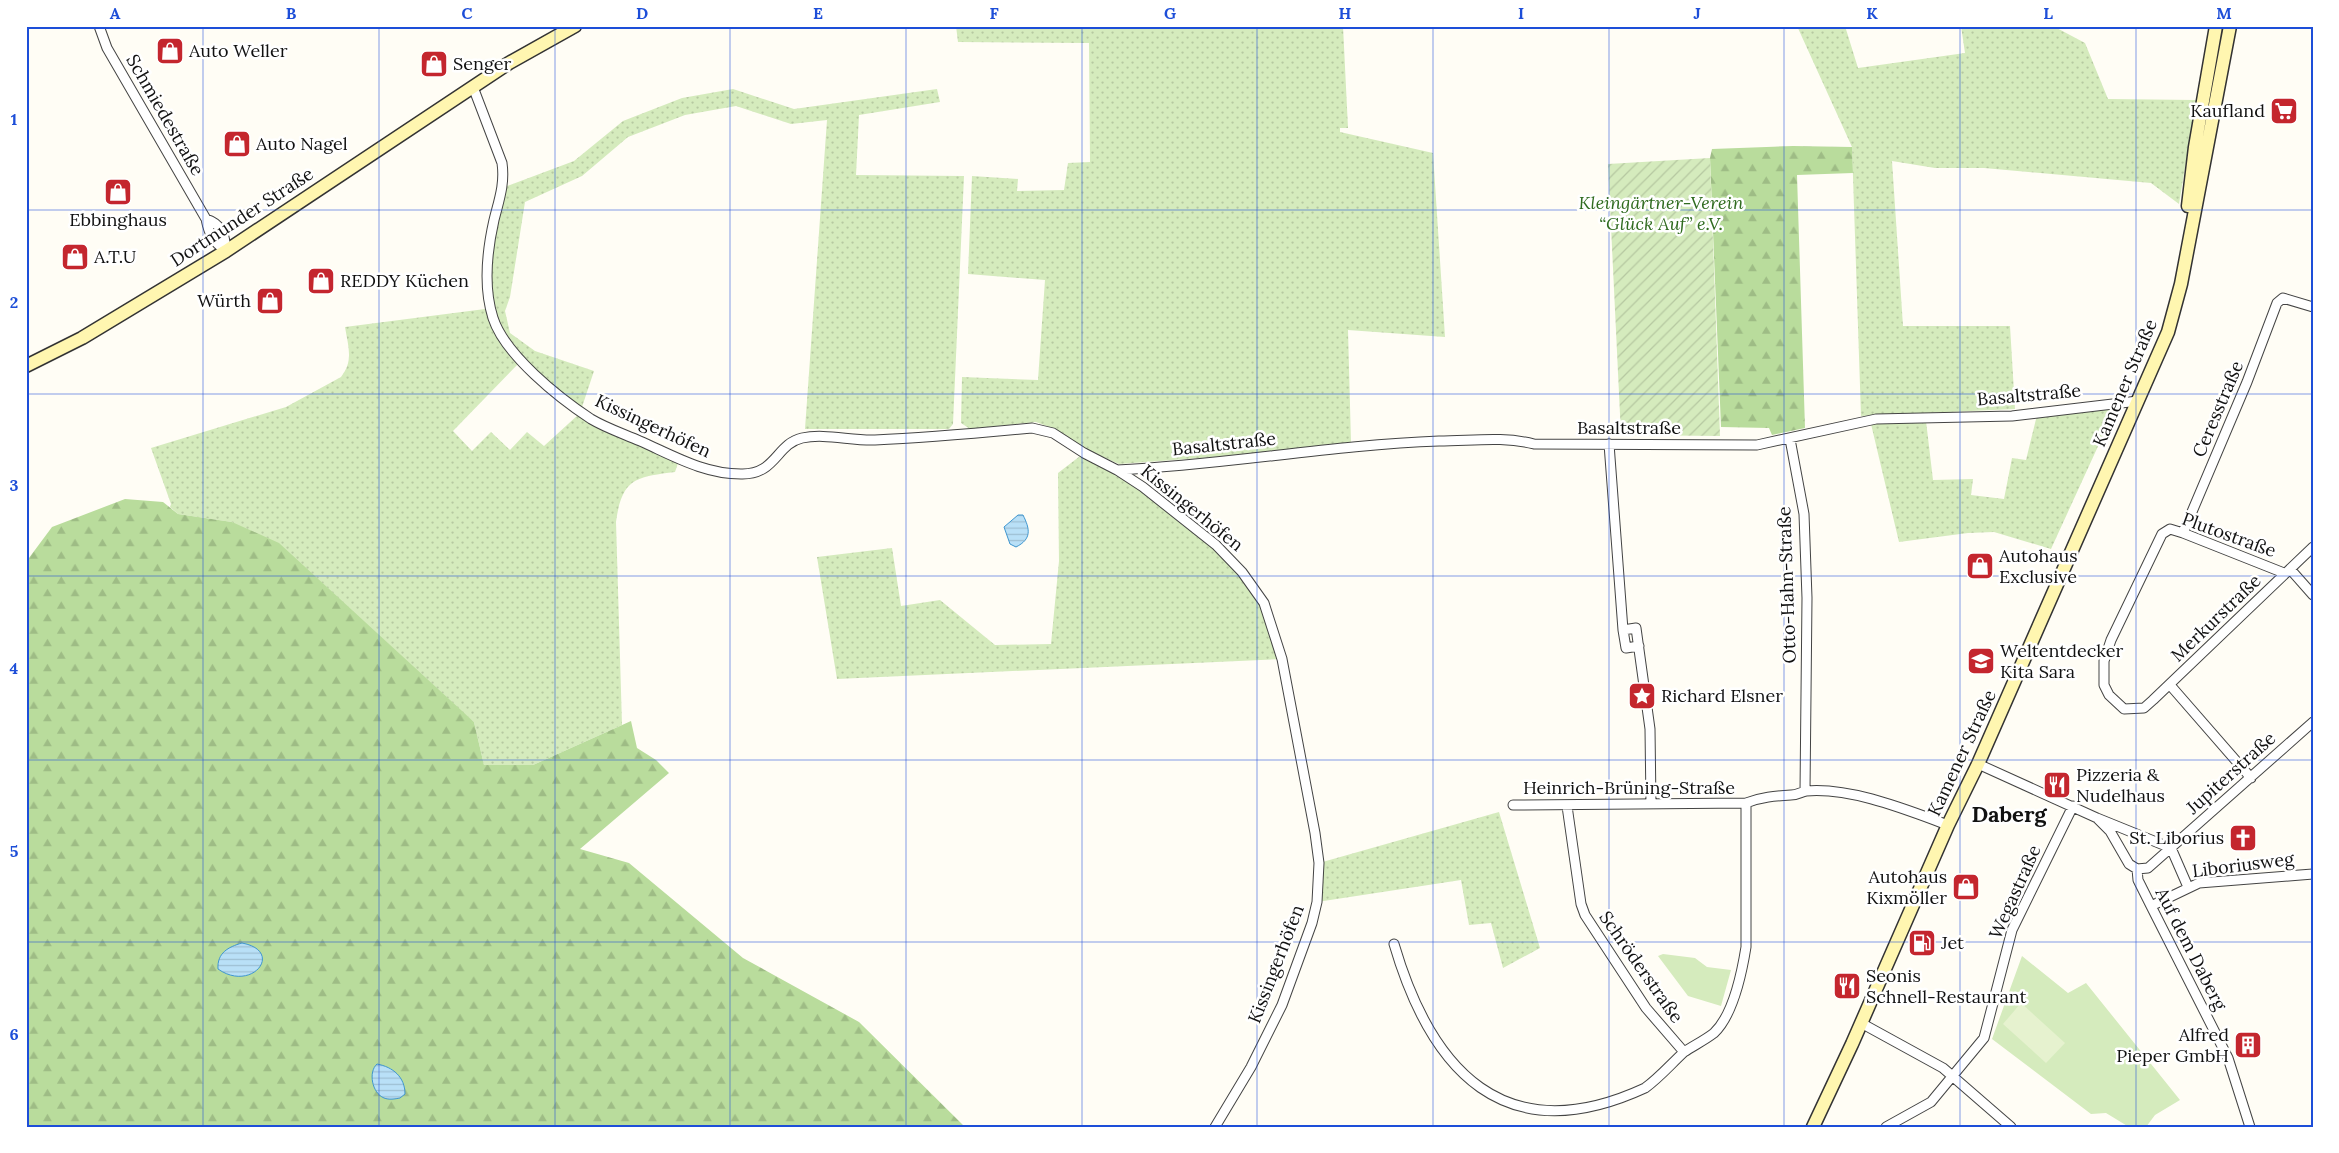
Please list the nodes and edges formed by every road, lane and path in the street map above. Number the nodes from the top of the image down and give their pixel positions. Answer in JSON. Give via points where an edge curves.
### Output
{"nodes":[{"id":1,"x":99,"y":26,"type":"edge"},
{"id":2,"x":575,"y":26,"type":"edge"},
{"id":3,"x":2216,"y":26,"type":"edge"},
{"id":4,"x":2230,"y":26,"type":"edge"},
{"id":5,"x":473,"y":87,"type":"junction"},
{"id":6,"x":226,"y":251,"type":"junction"},
{"id":7,"x":2186,"y":251,"type":"junction"},
{"id":8,"x":2313,"y":307,"type":"edge"},
{"id":9,"x":26,"y":366,"type":"edge"},
{"id":10,"x":2138,"y":401,"type":"junction"},
{"id":11,"x":1790,"y":438,"type":"junction"},
{"id":12,"x":1609,"y":444,"type":"junction"},
{"id":13,"x":1117,"y":470,"type":"junction"},
{"id":14,"x":2183,"y":533,"type":"junction"},
{"id":15,"x":2162,"y":534,"type":"joint"},
{"id":16,"x":2313,"y":547,"type":"edge"},
{"id":17,"x":2287,"y":571,"type":"junction"},
{"id":18,"x":2313,"y":595,"type":"edge"},
{"id":19,"x":1623,"y":630,"type":"junction"},
{"id":20,"x":1639,"y":646,"type":"junction"},
{"id":21,"x":2170,"y":684,"type":"junction"},
{"id":22,"x":2313,"y":722,"type":"edge"},
{"id":23,"x":1978,"y":764,"type":"junction"},
{"id":24,"x":2251,"y":778,"type":"junction"},
{"id":25,"x":1805,"y":791,"type":"junction"},
{"id":26,"x":1746,"y":803,"type":"junction"},
{"id":27,"x":1651,"y":804,"type":"junction"},
{"id":28,"x":1514,"y":805,"type":"dead end"},
{"id":29,"x":1567,"y":806,"type":"junction"},
{"id":30,"x":2073,"y":806,"type":"junction"},
{"id":31,"x":2097,"y":818,"type":"junction"},
{"id":32,"x":1948,"y":826,"type":"junction"},
{"id":33,"x":2171,"y":848,"type":"junction"},
{"id":34,"x":2138,"y":869,"type":"junction"},
{"id":35,"x":2313,"y":874,"type":"edge"},
{"id":36,"x":2188,"y":887,"type":"junction"},
{"id":37,"x":2151,"y":906,"type":"junction"},
{"id":38,"x":1394,"y":944,"type":"dead end"},
{"id":39,"x":1861,"y":1023,"type":"junction"},
{"id":40,"x":1684,"y":1052,"type":"junction"},
{"id":41,"x":1954,"y":1076,"type":"junction"},
{"id":42,"x":1476,"y":1096,"type":"dead end"},
{"id":43,"x":1583,"y":1117,"type":"dead end"},
{"id":44,"x":1215,"y":1127,"type":"edge"},
{"id":45,"x":1813,"y":1127,"type":"edge"},
{"id":46,"x":1886,"y":1127,"type":"edge"},
{"id":47,"x":2011,"y":1127,"type":"edge"},
{"id":48,"x":2250,"y":1127,"type":"edge"}],
"edges":[{"from":1,"to":6,"type":"street","name":"Schmiedestraße","via":[[106,48],[206,219],[220,227],[225,236]]},
{"from":2,"to":5,"type":"main road","name":"Dortmunder Straße","via":[[546,40]]},
{"from":3,"to":7,"type":"main road","name":"Kamener Straße","via":[[2189,191]]},
{"from":4,"to":7,"type":"main road","name":"Kamener Straße"},
{"from":5,"to":6,"type":"main road","name":"Dortmunder Straße"},
{"from":5,"to":13,"type":"street","name":"Kissingerhöfen","via":[[504,176],[489,248],[488,290],[494,320],[499,333],[521,361],[592,419],[690,465],[743,475],[767,468],[790,444],[812,437],[873,440],[1032,428],[1053,433],[1084,454]]},
{"from":6,"to":9,"type":"main road","name":"Dortmunder Straße","via":[[82,338]]},
{"from":7,"to":10,"type":"main road","name":"Kamener Straße","via":[[2168,332]]},
{"from":8,"to":14,"type":"street","name":"Ceresstraße","via":[[2283,298],[2277,303]]},
{"from":10,"to":11,"type":"street","name":"Basaltstraße","via":[[2012,416],[1876,419]]},
{"from":10,"to":23,"type":"main road","name":"Kamener Straße"},
{"from":11,"to":12,"type":"street","name":"Basaltstraße","via":[[1757,445]]},
{"from":11,"to":25,"type":"street","name":"Otto-Hahn-Straße","via":[[1804,514],[1808,598]]},
{"from":12,"to":13,"type":"street","name":"Basaltstraße","via":[[1534,444],[1516,439],[1420,442]]},
{"from":12,"to":19,"type":"street"},
{"from":13,"to":44,"type":"street","name":"Kissingerhöfen","via":[[1216,545],[1242,572],[1264,603],[1287,677],[1315,833],[1319,874],[1312,923],[1280,1010],[1248,1073]]},
{"from":14,"to":15,"type":"street","name":"Plutostraße","via":[[2170,529]]},
{"from":14,"to":17,"type":"street","name":"Plutostraße"},
{"from":15,"to":21,"type":"street","name":"Merkurstraße","via":[[2111,640],[2103,673],[2109,695],[2124,709],[2144,708]]},
{"from":16,"to":17,"type":"street","name":"Merkurstraße"},
{"from":17,"to":18,"type":"street","name":"Plutostraße"},
{"from":17,"to":21,"type":"street","name":"Merkurstraße"},
{"from":19,"to":20,"type":"street","via":[[1636,628]]},
{"from":19,"to":20,"type":"street","via":[[1626,648]]},
{"from":20,"to":27,"type":"street","via":[[1650,729]]},
{"from":21,"to":24,"type":"street","name":"Merkurstraße"},
{"from":22,"to":24,"type":"street","name":"Jupiterstraße"},
{"from":23,"to":30,"type":"street","name":"Auf dem Daberg"},
{"from":23,"to":32,"type":"main road","name":"Kamener Straße"},
{"from":24,"to":33,"type":"street","name":"Jupiterstraße"},
{"from":25,"to":26,"type":"street","name":"Heinrich-Brüning-Straße","via":[[1796,795],[1760,797]]},
{"from":25,"to":32,"type":"street","name":"Heinrich-Brüning-Straße","via":[[1898,806]]},
{"from":26,"to":27,"type":"street","name":"Heinrich-Brüning-Straße"},
{"from":26,"to":40,"type":"street","via":[[1746,947],[1743,969],[1728,1011],[1714,1033]]},
{"from":27,"to":29,"type":"street","name":"Heinrich-Brüning-Straße"},
{"from":28,"to":29,"type":"street","name":"Heinrich-Brüning-Straße"},
{"from":29,"to":40,"type":"street","name":"Schröderstraße","via":[[1585,915],[1646,1008]]},
{"from":30,"to":31,"type":"street","name":"Auf dem Daberg"},
{"from":30,"to":41,"type":"street","name":"Wegastraße","via":[[2012,930],[1984,1038]]},
{"from":31,"to":33,"type":"street","name":"Auf dem Daberg"},
{"from":31,"to":34,"type":"street","name":"Auf dem Daberg","via":[[2110,831],[2129,864]]},
{"from":32,"to":39,"type":"main road","name":"Kamener Straße"},
{"from":33,"to":34,"type":"street","name":"Auf dem Daberg","via":[[2148,868]]},
{"from":33,"to":36,"type":"street","name":"Auf dem Daberg"},
{"from":34,"to":37,"type":"street","name":"Auf dem Daberg","via":[[2138,880]]},
{"from":35,"to":36,"type":"street","name":"Liboriusweg","via":[[2199,883]]},
{"from":36,"to":37,"type":"street","name":"Liboriusweg"},
{"from":37,"to":48,"type":"street","name":"Auf dem Daberg","via":[[2228,1058]]},
{"from":38,"to":42,"type":"street","via":[[1417,1011],[1454,1071]]},
{"from":39,"to":41,"type":"street"},
{"from":39,"to":45,"type":"main road","name":"Kamener Straße"},
{"from":40,"to":43,"type":"street","via":[[1646,1087],[1600,1113]]},
{"from":41,"to":46,"type":"street","name":"Wegastraße","via":[[1931,1102]]},
{"from":41,"to":47,"type":"street"}]}
